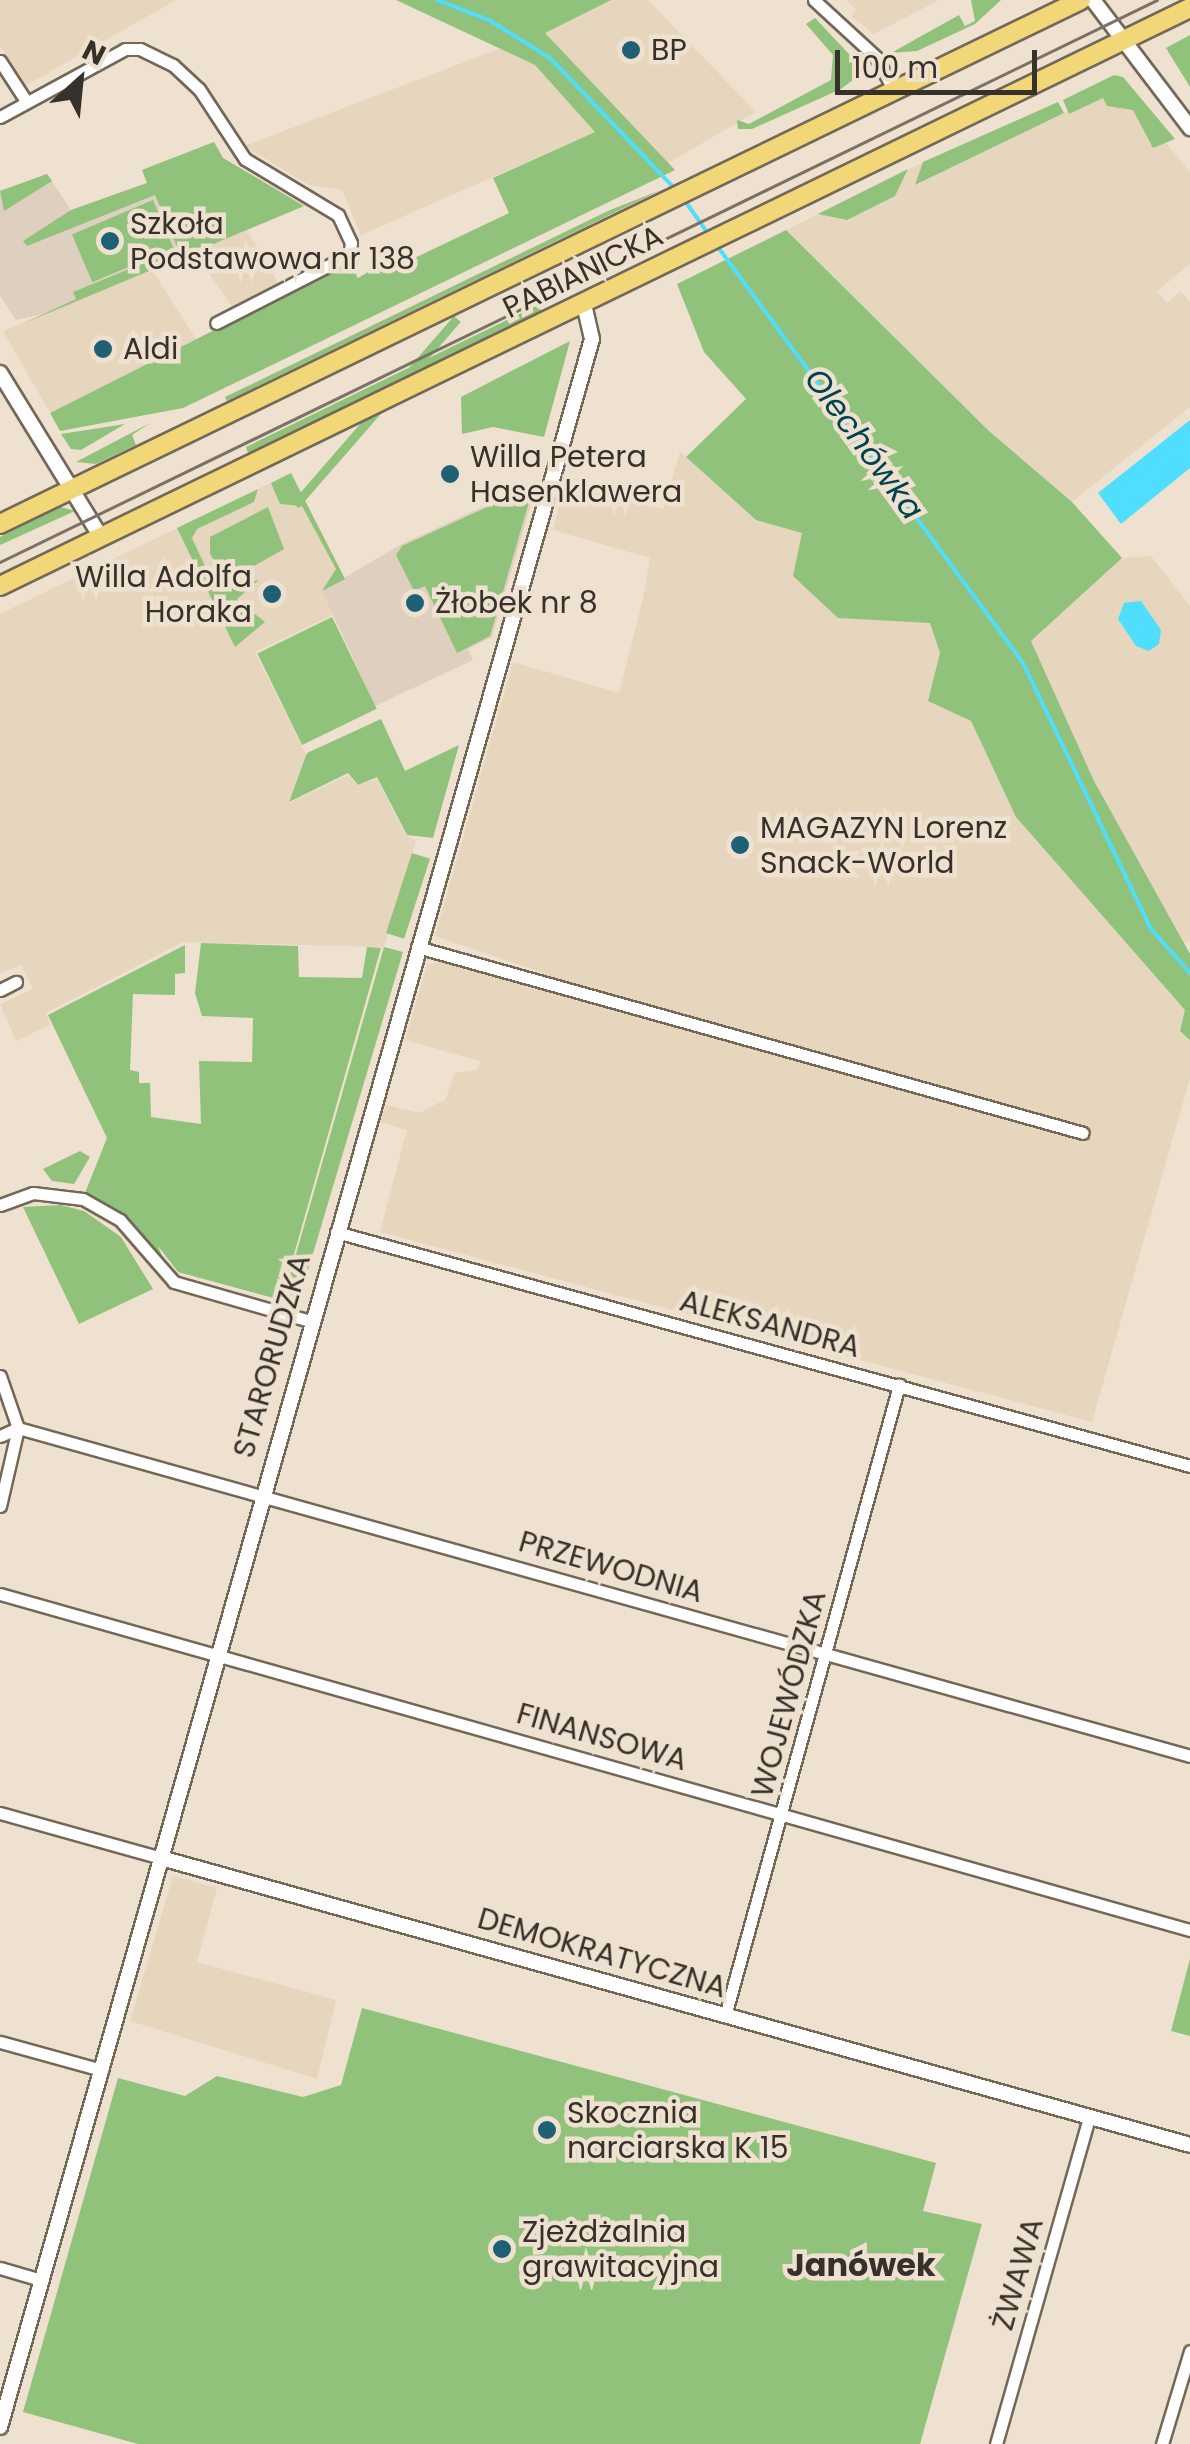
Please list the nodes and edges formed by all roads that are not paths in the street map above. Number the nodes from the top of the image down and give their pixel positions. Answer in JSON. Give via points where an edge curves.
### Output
{"nodes":[{"id":1,"x":814,"y":0,"type":"edge"},
{"id":2,"x":1081,"y":0,"type":"edge"},
{"id":3,"x":1093,"y":0,"type":"edge"},
{"id":4,"x":1190,"y":8,"type":"edge"},
{"id":5,"x":1121,"y":42,"type":"junction"},
{"id":6,"x":0,"y":60,"type":"edge"},
{"id":7,"x":894,"y":91,"type":"junction"},
{"id":8,"x":26,"y":101,"type":"junction"},
{"id":9,"x":0,"y":117,"type":"edge"},
{"id":10,"x":1190,"y":128,"type":"edge"},
{"id":11,"x":584,"y":303,"type":"junction"},
{"id":12,"x":216,"y":323,"type":"dead end"},
{"id":13,"x":0,"y":372,"type":"edge"},
{"id":14,"x":76,"y":488,"type":"junction"},
{"id":15,"x":0,"y":524,"type":"edge"},
{"id":16,"x":101,"y":538,"type":"junction"},
{"id":17,"x":0,"y":586,"type":"edge"},
{"id":18,"x":417,"y":948,"type":"junction"},
{"id":19,"x":16,"y":982,"type":"dead end"},
{"id":20,"x":0,"y":990,"type":"edge"},
{"id":21,"x":1083,"y":1133,"type":"dead end"},
{"id":22,"x":0,"y":1204,"type":"edge"},
{"id":23,"x":336,"y":1232,"type":"junction"},
{"id":24,"x":310,"y":1321,"type":"junction"},
{"id":25,"x":0,"y":1376,"type":"edge"},
{"id":26,"x":899,"y":1385,"type":"junction"},
{"id":27,"x":18,"y":1428,"type":"junction"},
{"id":28,"x":0,"y":1436,"type":"edge"},
{"id":29,"x":1190,"y":1466,"type":"edge"},
{"id":30,"x":262,"y":1494,"type":"junction"},
{"id":31,"x":0,"y":1506,"type":"edge"},
{"id":32,"x":0,"y":1594,"type":"edge"},
{"id":33,"x":219,"y":1654,"type":"junction"},
{"id":34,"x":826,"y":1654,"type":"junction"},
{"id":35,"x":1190,"y":1756,"type":"edge"},
{"id":36,"x":0,"y":1813,"type":"edge"},
{"id":37,"x":782,"y":1814,"type":"junction"},
{"id":38,"x":162,"y":1858,"type":"junction"},
{"id":39,"x":1190,"y":1930,"type":"edge"},
{"id":40,"x":725,"y":2016,"type":"junction"},
{"id":41,"x":0,"y":2042,"type":"edge"},
{"id":42,"x":102,"y":2070,"type":"junction"},
{"id":43,"x":1089,"y":2118,"type":"junction"},
{"id":44,"x":1190,"y":2144,"type":"edge"},
{"id":45,"x":0,"y":2268,"type":"edge"},
{"id":46,"x":41,"y":2280,"type":"junction"},
{"id":47,"x":1190,"y":2350,"type":"edge"},
{"id":48,"x":0,"y":2427,"type":"edge"},
{"id":49,"x":996,"y":2444,"type":"edge"},
{"id":50,"x":1162,"y":2444,"type":"edge"}],
"edges":[{"from":1,"to":7,"type":"street","via":[[876,57]]},
{"from":2,"to":7,"type":"main road","name":"PABIANICKA"},
{"from":3,"to":5,"type":"street"},
{"from":4,"to":5,"type":"main road","name":"PABIANICKA"},
{"from":5,"to":10,"type":"street"},
{"from":5,"to":11,"type":"main road","name":"PABIANICKA"},
{"from":6,"to":8,"type":"street"},
{"from":7,"to":14,"type":"main road","name":"PABIANICKA"},
{"from":8,"to":9,"type":"street"},
{"from":8,"to":12,"type":"street","via":[[125,49],[173,65],[199,90],[231,146],[330,208],[352,250]]},
{"from":11,"to":16,"type":"main road","name":"PABIANICKA"},
{"from":11,"to":18,"type":"street","name":"STARORUDZKA","via":[[592,340]]},
{"from":13,"to":14,"type":"street"},
{"from":14,"to":15,"type":"main road","name":"PABIANICKA"},
{"from":14,"to":16,"type":"street"},
{"from":16,"to":17,"type":"main road","name":"PABIANICKA"},
{"from":18,"to":21,"type":"street"},
{"from":18,"to":23,"type":"street","name":"STARORUDZKA"},
{"from":19,"to":20,"type":"street"},
{"from":22,"to":24,"type":"street","via":[[33,1193],[83,1199],[120,1220],[174,1282]]},
{"from":23,"to":24,"type":"street","name":"STARORUDZKA"},
{"from":23,"to":26,"type":"street","name":"ALEKSANDRA"},
{"from":24,"to":30,"type":"street","name":"STARORUDZKA"},
{"from":25,"to":27,"type":"street"},
{"from":26,"to":29,"type":"street","name":"ALEKSANDRA"},
{"from":26,"to":34,"type":"street","name":"WOJEWÓDZKA"},
{"from":27,"to":28,"type":"street"},
{"from":27,"to":30,"type":"street","name":"PRZEWODNIA"},
{"from":27,"to":31,"type":"street"},
{"from":30,"to":33,"type":"street","name":"STARORUDZKA"},
{"from":30,"to":34,"type":"street","name":"PRZEWODNIA"},
{"from":32,"to":33,"type":"street","name":"FINANSOWA"},
{"from":33,"to":37,"type":"street","name":"FINANSOWA"},
{"from":33,"to":38,"type":"street","name":"STARORUDZKA"},
{"from":34,"to":35,"type":"street","name":"PRZEWODNIA"},
{"from":34,"to":37,"type":"street","name":"WOJEWÓDZKA"},
{"from":36,"to":38,"type":"street","name":"DEMOKRATYCZNA"},
{"from":37,"to":39,"type":"street","name":"FINANSOWA"},
{"from":37,"to":40,"type":"street","name":"WOJEWÓDZKA"},
{"from":38,"to":40,"type":"street","name":"DEMOKRATYCZNA"},
{"from":38,"to":42,"type":"street","name":"STARORUDZKA"},
{"from":40,"to":43,"type":"street","name":"DEMOKRATYCZNA"},
{"from":41,"to":42,"type":"street"},
{"from":42,"to":46,"type":"street","name":"STARORUDZKA"},
{"from":43,"to":44,"type":"street","name":"DEMOKRATYCZNA"},
{"from":43,"to":49,"type":"street","name":"ŻWAWA"},
{"from":45,"to":46,"type":"street"},
{"from":46,"to":48,"type":"street","name":"STARORUDZKA"},
{"from":47,"to":50,"type":"street"}]}
